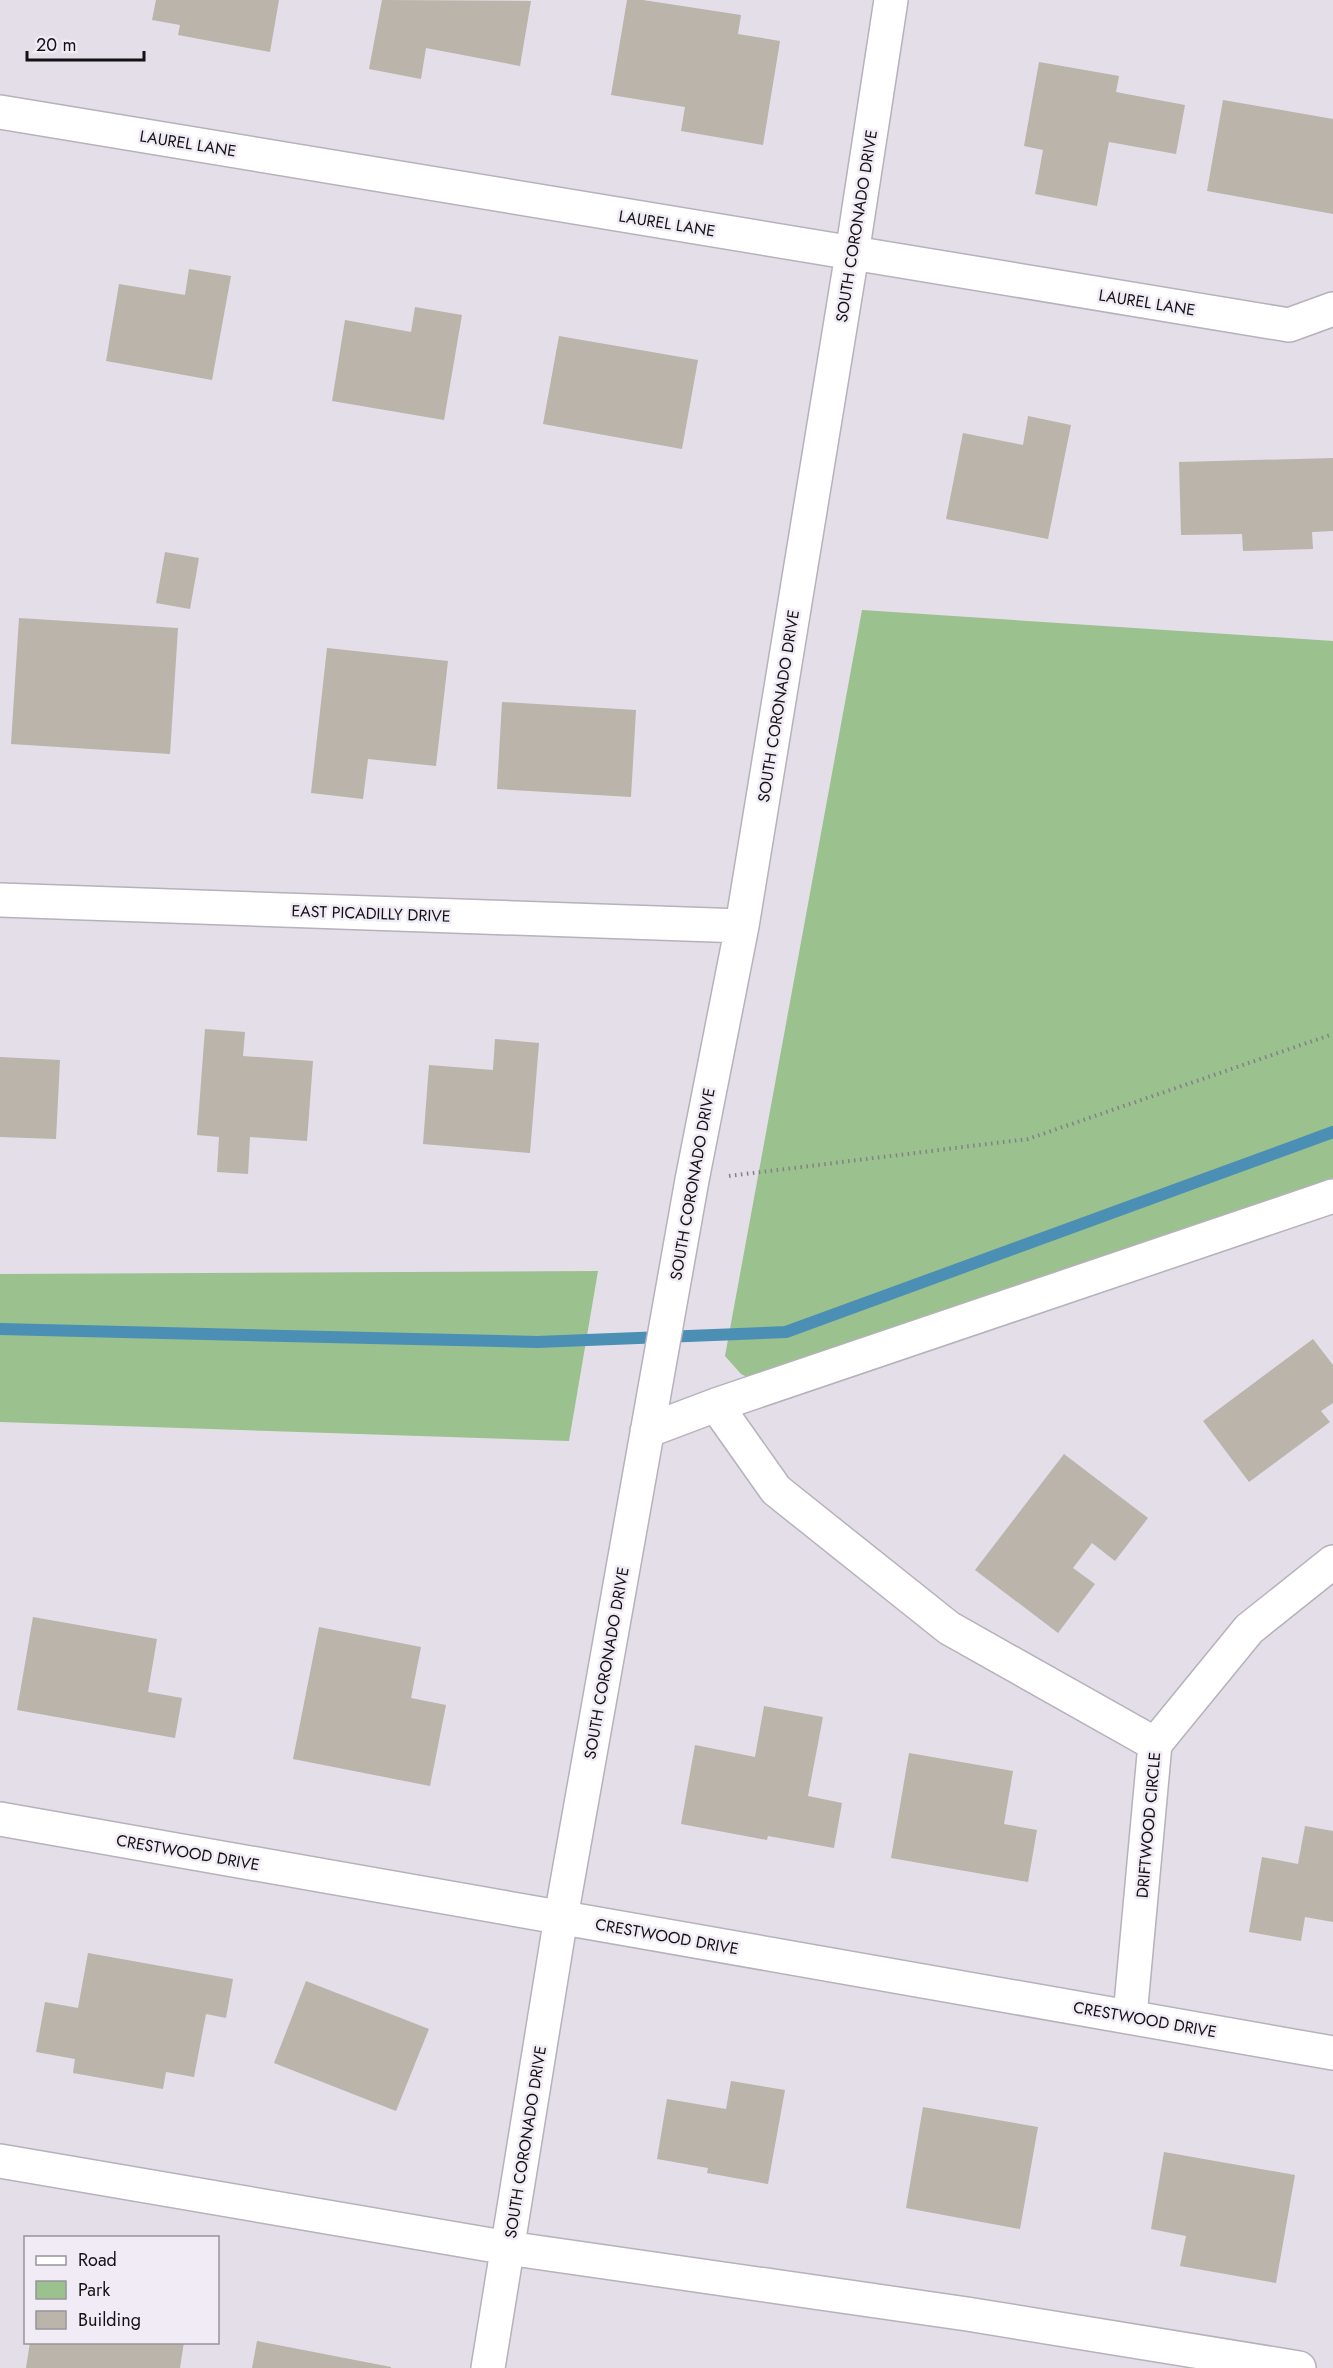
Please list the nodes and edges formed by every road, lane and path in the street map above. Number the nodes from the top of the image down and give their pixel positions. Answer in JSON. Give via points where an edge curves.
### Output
{"nodes":[{"id":1,"x":891,"y":0,"type":"edge"},
{"id":2,"x":0,"y":112,"type":"edge"},
{"id":3,"x":852,"y":254,"type":"junction"},
{"id":4,"x":1333,"y":309,"type":"edge"},
{"id":5,"x":0,"y":900,"type":"edge"},
{"id":6,"x":742,"y":926,"type":"junction"},
{"id":7,"x":1333,"y":1034,"type":"edge"},
{"id":8,"x":692,"y":1180,"type":"junction"},
{"id":9,"x":1333,"y":1196,"type":"edge"},
{"id":10,"x":716,"y":1405,"type":"junction"},
{"id":11,"x":650,"y":1416,"type":"junction"},
{"id":12,"x":1333,"y":1562,"type":"edge"},
{"id":13,"x":1155,"y":1744,"type":"junction"},
{"id":14,"x":0,"y":1819,"type":"edge"},
{"id":15,"x":561,"y":1917,"type":"junction"},
{"id":16,"x":1130,"y":2016,"type":"junction"},
{"id":17,"x":1333,"y":2053,"type":"edge"},
{"id":18,"x":0,"y":2161,"type":"edge"},
{"id":19,"x":508,"y":2248,"type":"junction"},
{"id":20,"x":488,"y":2368,"type":"edge"},
{"id":21,"x":1299,"y":2368,"type":"edge"}],
"edges":[{"from":1,"to":3,"type":"street","name":"SOUTH CORONADO DRIVE"},
{"from":2,"to":3,"type":"street","name":"LAUREL LANE"},
{"from":3,"to":4,"type":"street","name":"LAUREL LANE","via":[[1289,325]]},
{"from":3,"to":6,"type":"street","name":"SOUTH CORONADO DRIVE"},
{"from":5,"to":6,"type":"street","name":"EAST PICADILLY DRIVE"},
{"from":6,"to":8,"type":"street","name":"SOUTH CORONADO DRIVE"},
{"from":7,"to":8,"type":"path","via":[[1028,1139]]},
{"from":8,"to":11,"type":"street","name":"SOUTH CORONADO DRIVE"},
{"from":9,"to":10,"type":"street"},
{"from":10,"to":11,"type":"street"},
{"from":10,"to":13,"type":"street","via":[[776,1490],[949,1628]]},
{"from":11,"to":15,"type":"street","name":"SOUTH CORONADO DRIVE"},
{"from":12,"to":13,"type":"street","name":"DRIFTWOOD CIRCLE","via":[[1249,1629]]},
{"from":13,"to":16,"type":"street","name":"DRIFTWOOD CIRCLE"},
{"from":14,"to":15,"type":"street","name":"CRESTWOOD DRIVE"},
{"from":15,"to":16,"type":"street","name":"CRESTWOOD DRIVE"},
{"from":15,"to":19,"type":"street","name":"SOUTH CORONADO DRIVE"},
{"from":16,"to":17,"type":"street","name":"CRESTWOOD DRIVE"},
{"from":18,"to":19,"type":"street"},
{"from":19,"to":20,"type":"street","name":"SOUTH CORONADO DRIVE"},
{"from":19,"to":21,"type":"street","via":[[967,2314]]}]}
